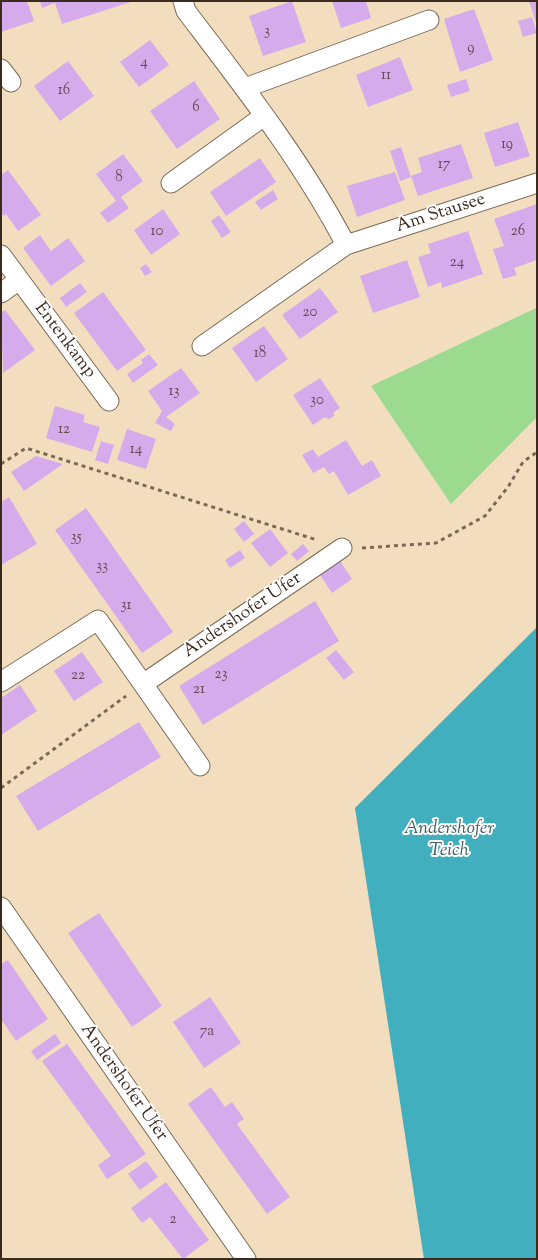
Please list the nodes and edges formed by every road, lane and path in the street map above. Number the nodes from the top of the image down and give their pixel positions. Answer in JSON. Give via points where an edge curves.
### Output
{"nodes":[{"id":1,"x":183,"y":1,"type":"edge"},
{"id":2,"x":429,"y":20,"type":"dead end"},
{"id":3,"x":244,"y":88,"type":"junction"},
{"id":4,"x":264,"y":116,"type":"junction"},
{"id":5,"x":170,"y":183,"type":"dead end"},
{"id":6,"x":537,"y":183,"type":"edge"},
{"id":7,"x":346,"y":245,"type":"junction"},
{"id":8,"x":1,"y":255,"type":"edge"},
{"id":9,"x":19,"y":280,"type":"junction"},
{"id":10,"x":1,"y":293,"type":"edge"},
{"id":11,"x":202,"y":346,"type":"dead end"},
{"id":12,"x":109,"y":402,"type":"dead end"},
{"id":13,"x":537,"y":452,"type":"edge"},
{"id":14,"x":1,"y":464,"type":"edge"},
{"id":15,"x":342,"y":548,"type":"junction"},
{"id":16,"x":1,"y":682,"type":"edge"},
{"id":17,"x":143,"y":684,"type":"junction"},
{"id":18,"x":200,"y":766,"type":"dead end"},
{"id":19,"x":1,"y":788,"type":"edge"},
{"id":20,"x":1,"y":907,"type":"edge"},
{"id":21,"x":246,"y":1259,"type":"edge"}],
"edges":[{"from":1,"to":3,"type":"street","via":[[186,11]]},
{"from":2,"to":3,"type":"street"},
{"from":3,"to":4,"type":"street"},
{"from":4,"to":5,"type":"street"},
{"from":4,"to":7,"type":"street","via":[[322,200]]},
{"from":6,"to":7,"type":"street","name":"Am Stausee"},
{"from":7,"to":11,"type":"street","name":"Am Stausee"},
{"from":8,"to":9,"type":"street","name":"Entenkamp"},
{"from":9,"to":10,"type":"street"},
{"from":9,"to":12,"type":"street","name":"Entenkamp"},
{"from":13,"to":15,"type":"path","via":[[522,462],[508,487],[485,516],[436,543]]},
{"from":14,"to":15,"type":"path","via":[[26,448]]},
{"from":15,"to":17,"type":"street","name":"Andershofer Ufer"},
{"from":16,"to":17,"type":"street","via":[[98,620]]},
{"from":17,"to":18,"type":"street"},
{"from":17,"to":19,"type":"path"},
{"from":20,"to":21,"type":"street","name":"Andershofer Ufer"}]}
